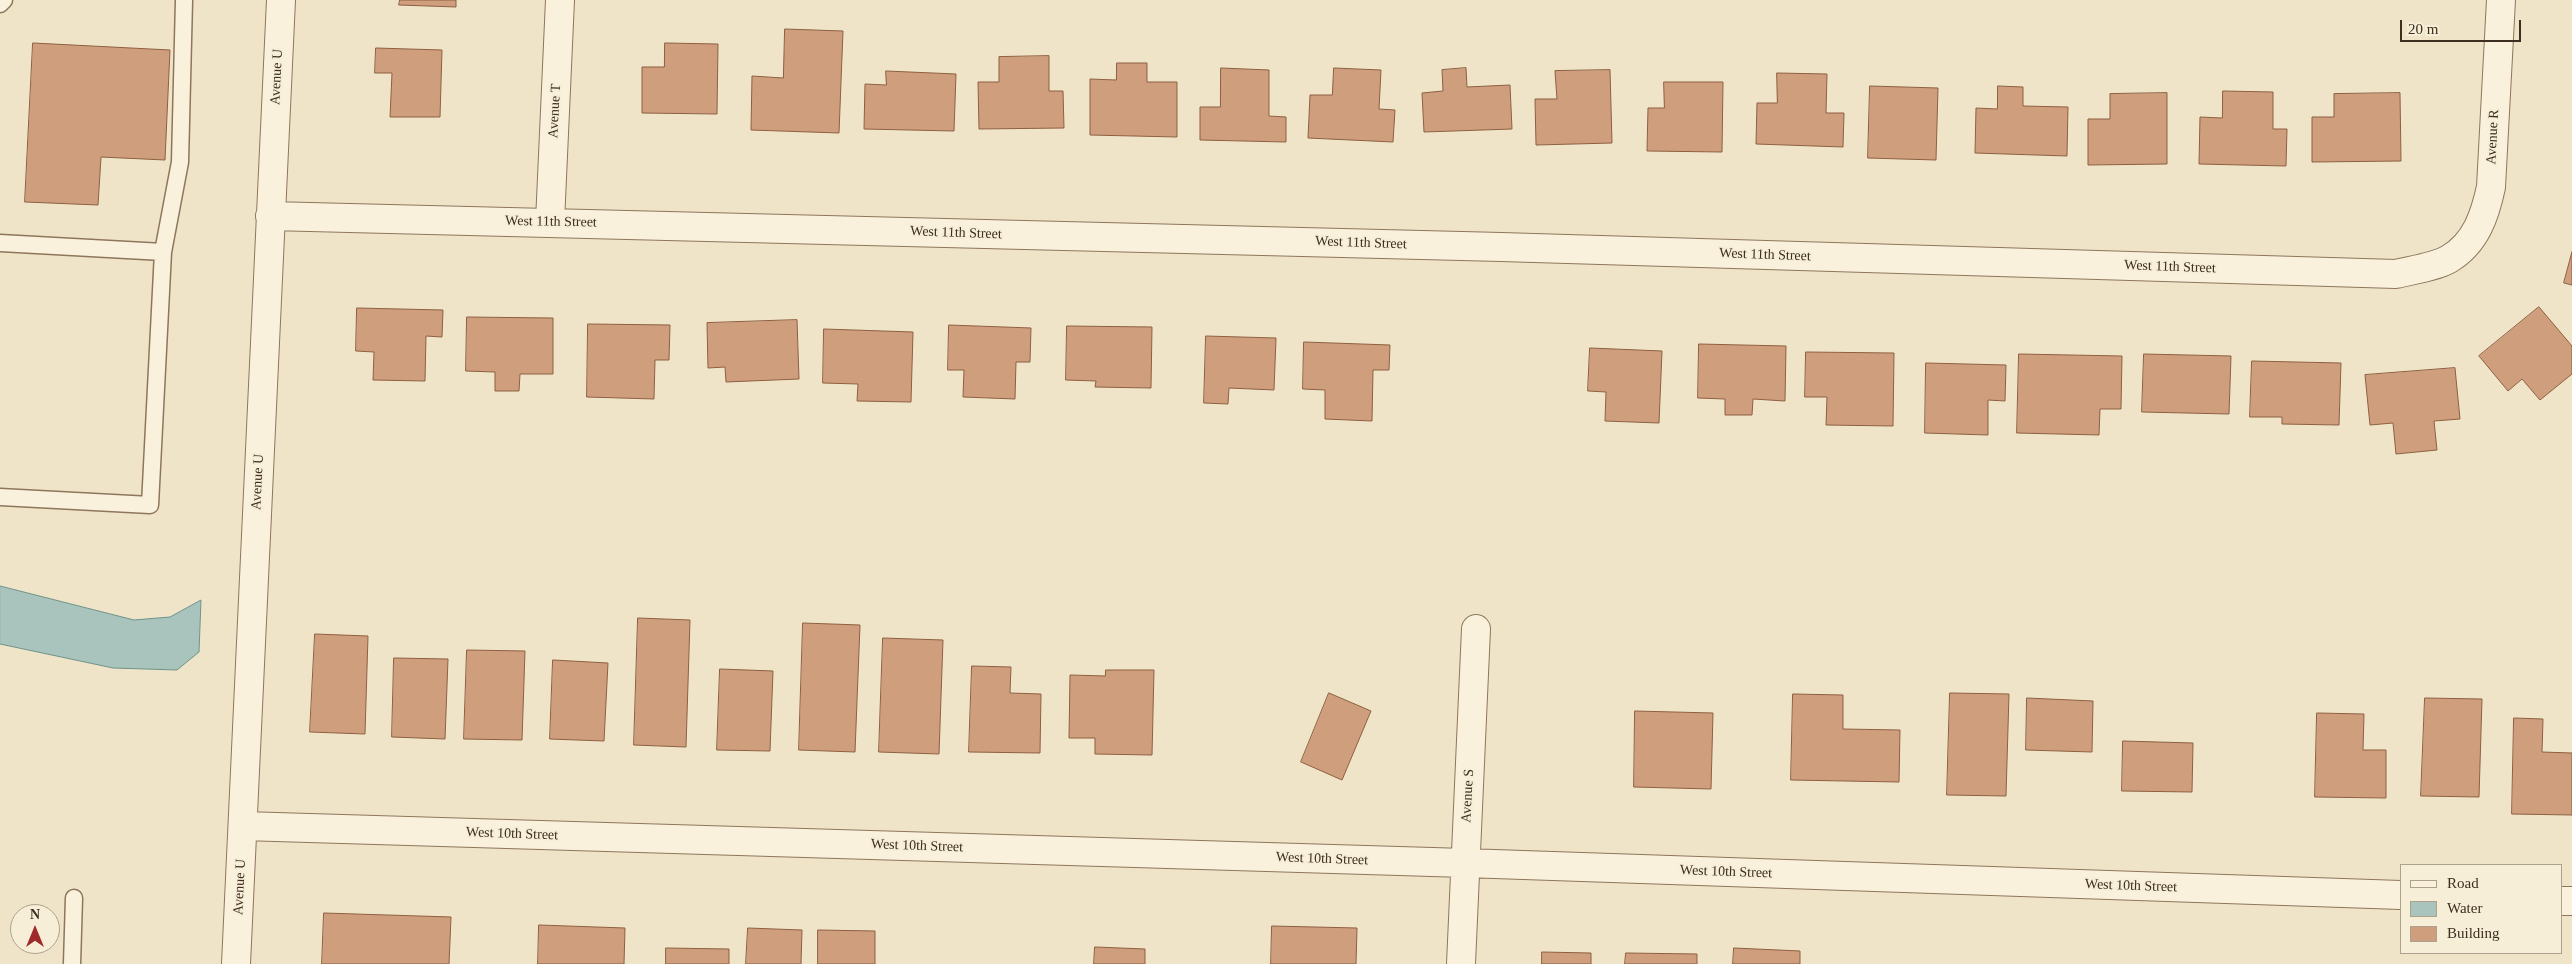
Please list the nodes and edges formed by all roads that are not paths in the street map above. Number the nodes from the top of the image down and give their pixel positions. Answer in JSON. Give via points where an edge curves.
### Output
{"nodes":[{"id":1,"x":4,"y":0,"type":"edge"},
{"id":2,"x":184,"y":0,"type":"edge"},
{"id":3,"x":281,"y":0,"type":"edge"},
{"id":4,"x":560,"y":0,"type":"edge"},
{"id":5,"x":2501,"y":0,"type":"edge"},
{"id":6,"x":0,"y":4,"type":"edge"},
{"id":7,"x":270,"y":216,"type":"junction"},
{"id":8,"x":550,"y":222,"type":"junction"},
{"id":9,"x":0,"y":242,"type":"edge"},
{"id":10,"x":163,"y":252,"type":"junction"},
{"id":11,"x":2449,"y":259,"type":"joint"},
{"id":12,"x":0,"y":497,"type":"edge"},
{"id":13,"x":1476,"y":629,"type":"dead end"},
{"id":14,"x":242,"y":826,"type":"junction"},
{"id":15,"x":1465,"y":863,"type":"junction"},
{"id":16,"x":2400,"y":895,"type":"edge"},
{"id":17,"x":74,"y":898,"type":"dead end"},
{"id":18,"x":72,"y":964,"type":"edge"},
{"id":19,"x":236,"y":964,"type":"edge"},
{"id":20,"x":1461,"y":964,"type":"edge"}],
"edges":[{"from":1,"to":6,"type":"lane"},
{"from":2,"to":10,"type":"lane","via":[[180,162]]},
{"from":3,"to":7,"type":"street","name":"Avenue U"},
{"from":4,"to":8,"type":"street","name":"Avenue T"},
{"from":5,"to":11,"type":"street","name":"Avenue R","via":[[2491,187],[2485,214],[2471,240]]},
{"from":7,"to":8,"type":"street","name":"West 11th Street"},
{"from":7,"to":14,"type":"street","name":"Avenue U"},
{"from":8,"to":11,"type":"street","name":"West 11th Street","via":[[2396,274]]},
{"from":9,"to":10,"type":"lane"},
{"from":10,"to":12,"type":"lane","via":[[150,505]]},
{"from":13,"to":15,"type":"street","name":"Avenue S"},
{"from":14,"to":15,"type":"street","name":"West 10th Street"},
{"from":14,"to":19,"type":"street","name":"Avenue U"},
{"from":15,"to":16,"type":"street","name":"West 10th Street"},
{"from":15,"to":20,"type":"street","name":"Avenue S"},
{"from":17,"to":18,"type":"lane"}]}
